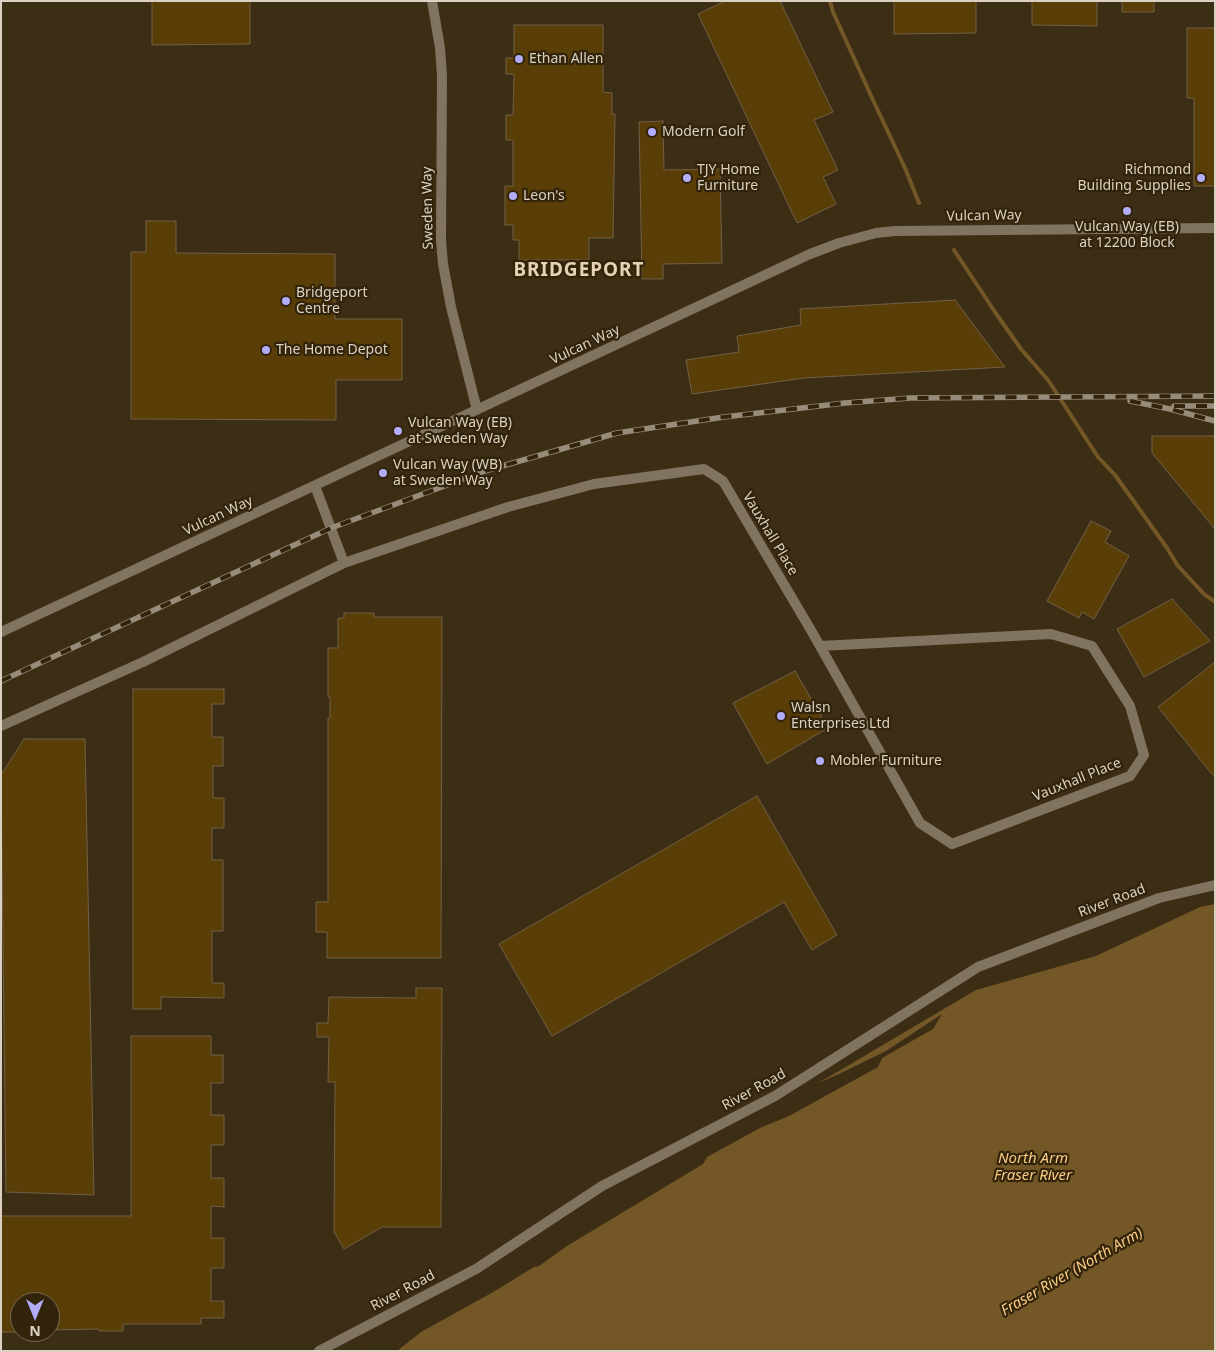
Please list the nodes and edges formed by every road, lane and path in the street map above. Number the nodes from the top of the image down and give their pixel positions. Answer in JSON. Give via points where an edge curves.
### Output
{"nodes":[{"id":1,"x":432,"y":1,"type":"edge"},
{"id":2,"x":1215,"y":228,"type":"edge"},
{"id":3,"x":478,"y":410,"type":"junction"},
{"id":4,"x":315,"y":486,"type":"junction"},
{"id":5,"x":344,"y":563,"type":"junction"},
{"id":6,"x":1,"y":632,"type":"edge"},
{"id":7,"x":820,"y":646,"type":"junction"},
{"id":8,"x":1,"y":726,"type":"edge"},
{"id":9,"x":1215,"y":885,"type":"edge"},
{"id":10,"x":320,"y":1351,"type":"edge"}],
"edges":[{"from":1,"to":3,"type":"street","name":"Sweden Way","via":[[442,76],[443,264]]},
{"from":2,"to":3,"type":"street","name":"Vulcan Way","via":[[876,233],[810,254]]},
{"from":3,"to":4,"type":"street","name":"Vulcan Way"},
{"from":4,"to":5,"type":"street"},
{"from":4,"to":6,"type":"street","name":"Vulcan Way"},
{"from":5,"to":7,"type":"street","name":"Vauxhall Place","via":[[508,507],[594,484],[704,470],[723,481]]},
{"from":5,"to":8,"type":"street","via":[[143,662]]},
{"from":7,"to":7,"type":"street","name":"Vauxhall Place","via":[[920,823],[952,844],[1130,776],[1144,755],[1130,706],[1092,646],[1051,634]]},
{"from":9,"to":10,"type":"street","name":"River Road","via":[[1159,898],[978,967],[775,1096],[602,1186],[476,1269]]}]}
